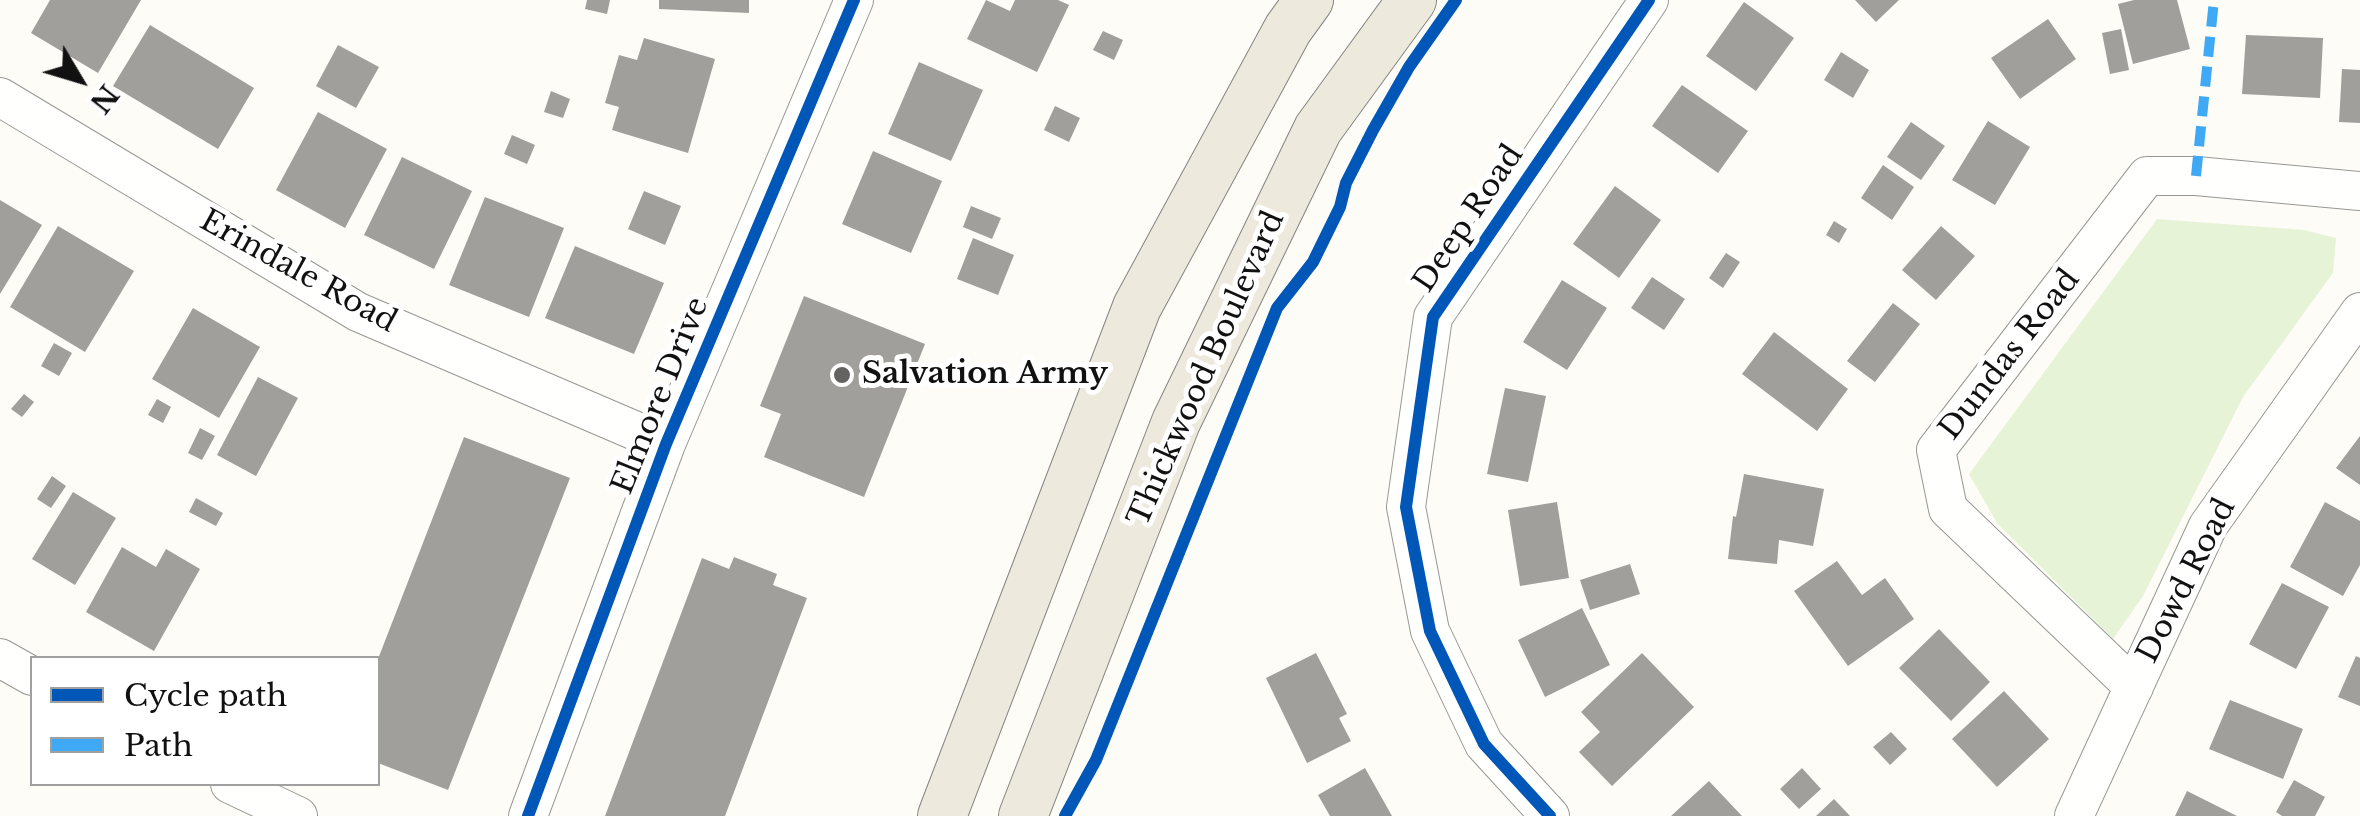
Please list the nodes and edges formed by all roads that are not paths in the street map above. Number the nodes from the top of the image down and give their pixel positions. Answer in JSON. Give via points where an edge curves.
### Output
{"nodes":[{"id":1,"x":854,"y":0,"type":"edge"},
{"id":2,"x":1309,"y":0,"type":"edge"},
{"id":3,"x":1412,"y":0,"type":"edge"},
{"id":4,"x":1649,"y":0,"type":"edge"},
{"id":5,"x":0,"y":97,"type":"edge"},
{"id":6,"x":2360,"y":191,"type":"edge"},
{"id":7,"x":2360,"y":312,"type":"edge"},
{"id":8,"x":666,"y":444,"type":"junction"},
{"id":9,"x":0,"y":658,"type":"edge"},
{"id":10,"x":30,"y":675,"type":"edge"},
{"id":11,"x":2134,"y":688,"type":"junction"},
{"id":12,"x":234,"y":786,"type":"edge"},
{"id":13,"x":282,"y":813,"type":"edge"},
{"id":14,"x":528,"y":816,"type":"edge"},
{"id":15,"x":942,"y":816,"type":"edge"},
{"id":16,"x":1023,"y":816,"type":"edge"},
{"id":17,"x":1550,"y":816,"type":"edge"},
{"id":18,"x":2074,"y":816,"type":"edge"}],
"edges":[{"from":1,"to":8,"type":"street","name":"Elmore Drive"},
{"from":2,"to":15,"type":"main road","via":[[1137,307]]},
{"from":3,"to":16,"type":"main road","name":"Thickwood Boulevard","via":[[1318,129],[1176,422]]},
{"from":4,"to":17,"type":"street","name":"Deep Road","via":[[1433,316],[1406,507],[1430,632],[1484,744]]},
{"from":5,"to":8,"type":"street","name":"Erindale Road","via":[[358,312]]},
{"from":6,"to":11,"type":"street","name":"Dundas Road","via":[[2148,176],[1936,450],[1948,509]]},
{"from":7,"to":11,"type":"street","name":"Dowd Road","via":[[2208,526]]},
{"from":8,"to":14,"type":"street","name":"Elmore Drive"},
{"from":9,"to":10,"type":"street"},
{"from":11,"to":18,"type":"street","name":"Dowd Road"},
{"from":12,"to":13,"type":"street"}]}
